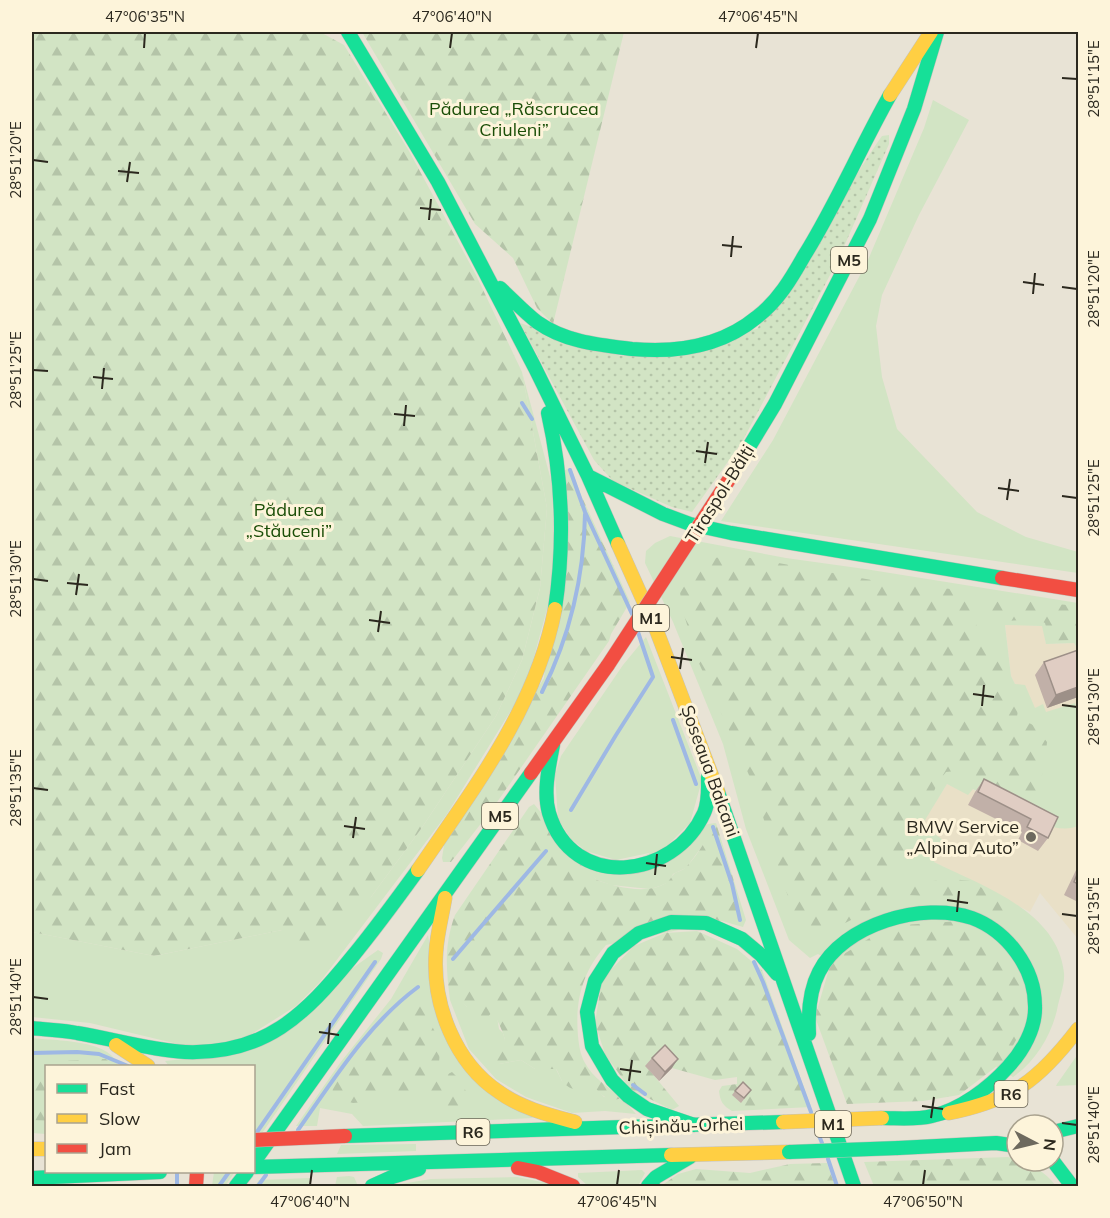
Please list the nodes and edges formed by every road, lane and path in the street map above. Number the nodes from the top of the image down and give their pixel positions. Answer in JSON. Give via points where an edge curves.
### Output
{"nodes":[{"id":1,"x":348,"y":32,"type":"edge"},
{"id":2,"x":931,"y":32,"type":"edge"},
{"id":3,"x":938,"y":32,"type":"edge"},
{"id":4,"x":488,"y":277,"type":"junction"},
{"id":5,"x":536,"y":368,"type":"junction"},
{"id":6,"x":588,"y":476,"type":"junction"},
{"id":7,"x":1078,"y":590,"type":"edge"},
{"id":8,"x":554,"y":741,"type":"junction"},
{"id":9,"x":708,"y":763,"type":"junction"},
{"id":10,"x":446,"y":891,"type":"junction"},
{"id":11,"x":415,"y":905,"type":"junction"},
{"id":12,"x":786,"y":985,"type":"junction"},
{"id":13,"x":32,"y":1028,"type":"edge"},
{"id":14,"x":1078,"y":1029,"type":"edge"},
{"id":15,"x":107,"y":1040,"type":"junction"},
{"id":16,"x":811,"y":1062,"type":"junction"},
{"id":17,"x":145,"y":1065,"type":"edge"},
{"id":18,"x":932,"y":1116,"type":"junction"},
{"id":19,"x":694,"y":1125,"type":"junction"},
{"id":20,"x":600,"y":1128,"type":"junction"},
{"id":21,"x":255,"y":1140,"type":"edge"},
{"id":22,"x":1005,"y":1142,"type":"edge"},
{"id":23,"x":996,"y":1143,"type":"junction"},
{"id":24,"x":1005,"y":1144,"type":"edge"},
{"id":25,"x":694,"y":1155,"type":"junction"},
{"id":26,"x":255,"y":1160,"type":"edge"},
{"id":27,"x":443,"y":1161,"type":"junction"},
{"id":28,"x":475,"y":1161,"type":"junction"},
{"id":29,"x":255,"y":1167,"type":"edge"},
{"id":30,"x":116,"y":1173,"type":"edge"},
{"id":31,"x":246,"y":1173,"type":"edge"},
{"id":32,"x":1064,"y":1173,"type":"edge"},
{"id":33,"x":71,"y":1176,"type":"junction"},
{"id":34,"x":32,"y":1178,"type":"edge"},
{"id":35,"x":48,"y":1186,"type":"edge"},
{"id":36,"x":236,"y":1186,"type":"edge"},
{"id":37,"x":372,"y":1186,"type":"edge"},
{"id":38,"x":573,"y":1186,"type":"edge"},
{"id":39,"x":648,"y":1186,"type":"edge"},
{"id":40,"x":854,"y":1186,"type":"edge"},
{"id":41,"x":1072,"y":1186,"type":"edge"}],
"edges":[{"from":1,"to":4,"type":"main road","number":"M1","via":[[433,173]]},
{"from":2,"to":4,"type":"main road","via":[[899,77],[830,214],[786,287],[770,306],[733,333],[672,351],[590,344],[562,336],[538,323]]},
{"from":3,"to":8,"type":"main road","name":"Tiraspol-Bălți","number":"M5","bridge":true,"via":[[914,109],[870,219],[775,404],[608,665]]},
{"from":4,"to":5,"type":"main road","number":"M1"},
{"from":5,"to":6,"type":"main road","name":"Șoseaua Balcani","number":"M1"},
{"from":5,"to":11,"type":"main road","via":[[560,469],[564,537],[559,589],[548,640],[536,676],[504,743]]},
{"from":6,"to":7,"type":"main road","via":[[690,524]]},
{"from":6,"to":9,"type":"main road","name":"Șoseaua Balcani","number":"M1","via":[[656,629]]},
{"from":8,"to":9,"type":"main road","via":[[547,790],[552,821],[573,851],[587,861],[610,867],[648,864],[667,856],[688,838],[706,806]]},
{"from":8,"to":10,"type":"main road","name":"Tiraspol-Bălți","number":"M5"},
{"from":9,"to":12,"type":"main road","name":"Șoseaua Balcani","number":"M1"},
{"from":10,"to":11,"type":"main road","name":"Tiraspol-Bălți","number":"M5"},
{"from":10,"to":20,"type":"main road","via":[[436,954],[438,985],[445,1017],[464,1056],[490,1086],[511,1100]]},
{"from":11,"to":15,"type":"main road","via":[[323,993],[284,1026],[264,1037],[210,1052]]},
{"from":11,"to":26,"type":"main road","number":"M5"},
{"from":12,"to":16,"type":"main road","name":"Șoseaua Balcani","number":"M1"},
{"from":12,"to":19,"type":"main road","via":[[765,958],[743,940],[719,928],[688,922],[637,933],[604,963],[587,1006],[589,1037],[600,1063],[622,1090],[646,1108]]},
{"from":13,"to":15,"type":"main road"},
{"from":14,"to":18,"type":"main road","name":"Chișinău-Orhei","number":"R6","via":[[1042,1073],[1016,1092],[984,1106]]},
{"from":15,"to":17,"type":"main road"},
{"from":16,"to":18,"type":"main road","via":[[808,1006],[814,979],[828,957],[853,936],[879,923],[923,913],[964,916],[988,925],[1010,945],[1026,969],[1035,998],[1030,1030],[1018,1054],[998,1079]]},
{"from":16,"to":40,"type":"main road","name":"Șoseaua Balcani","number":"M1"},
{"from":18,"to":19,"type":"main road","name":"Chișinău-Orhei","number":"R6","bridge":true},
{"from":19,"to":20,"type":"main road","name":"Chișinău-Orhei","number":"R6"},
{"from":20,"to":21,"type":"main road","name":"Chișinău-Orhei","number":"R6","bridge":true},
{"from":22,"to":23,"type":"main road","name":"Chișinău-Orhei"},
{"from":23,"to":24,"type":"main road"},
{"from":23,"to":25,"type":"main road","name":"Chișinău-Orhei","number":"R6","bridge":true},
{"from":25,"to":28,"type":"main road","name":"Chișinău-Orhei","number":"R6"},
{"from":25,"to":39,"type":"main road"},
{"from":27,"to":28,"type":"main road","name":"Chișinău-Orhei","number":"R6"},
{"from":27,"to":29,"type":"main road","name":"Chișinău-Orhei","number":"R6"},
{"from":27,"to":37,"type":"main road"},
{"from":28,"to":38,"type":"main road","via":[[538,1172]]},
{"from":30,"to":33,"type":"main road"},
{"from":31,"to":36,"type":"main road"},
{"from":32,"to":41,"type":"main road"},
{"from":33,"to":34,"type":"main road"},
{"from":33,"to":35,"type":"main road"}]}
